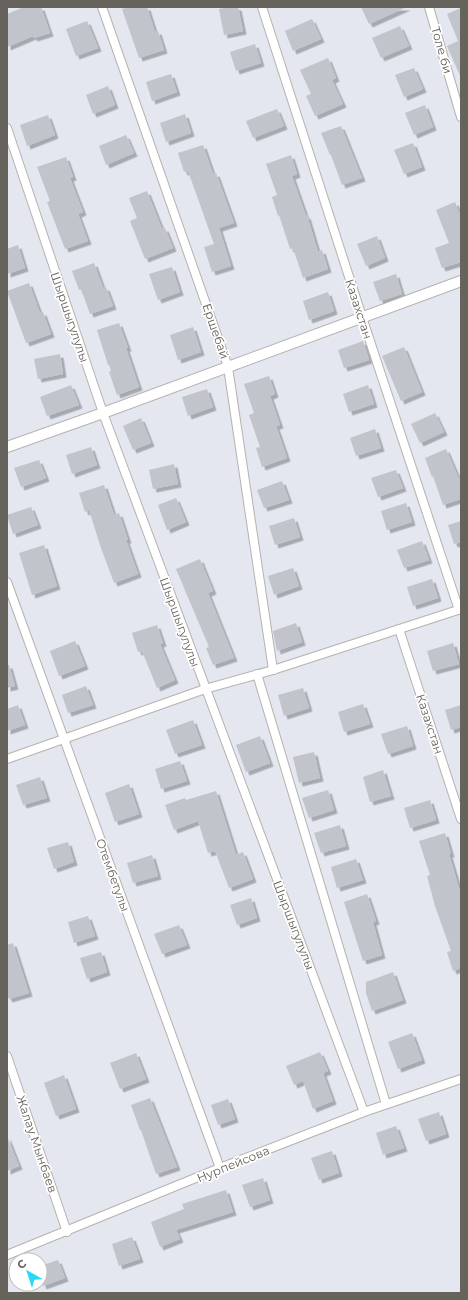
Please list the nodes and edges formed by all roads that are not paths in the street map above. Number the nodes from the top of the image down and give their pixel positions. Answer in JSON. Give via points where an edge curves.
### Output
{"nodes":[{"id":1,"x":102,"y":7,"type":"edge"},
{"id":2,"x":262,"y":7,"type":"edge"},
{"id":3,"x":429,"y":7,"type":"edge"},
{"id":4,"x":461,"y":116,"type":"edge"},
{"id":5,"x":7,"y":128,"type":"edge"},
{"id":6,"x":461,"y":281,"type":"edge"},
{"id":7,"x":362,"y":317,"type":"junction"},
{"id":8,"x":228,"y":367,"type":"junction"},
{"id":9,"x":103,"y":413,"type":"junction"},
{"id":10,"x":7,"y":447,"type":"edge"},
{"id":11,"x":7,"y":582,"type":"edge"},
{"id":12,"x":460,"y":610,"type":"edge"},
{"id":13,"x":400,"y":629,"type":"junction"},
{"id":14,"x":273,"y":670,"type":"junction"},
{"id":15,"x":257,"y":674,"type":"junction"},
{"id":16,"x":206,"y":690,"type":"junction"},
{"id":17,"x":63,"y":739,"type":"junction"},
{"id":18,"x":7,"y":759,"type":"edge"},
{"id":19,"x":461,"y":819,"type":"edge"},
{"id":20,"x":7,"y":1056,"type":"edge"},
{"id":21,"x":461,"y":1079,"type":"edge"},
{"id":22,"x":386,"y":1104,"type":"junction"},
{"id":23,"x":364,"y":1112,"type":"junction"},
{"id":24,"x":220,"y":1168,"type":"junction"},
{"id":25,"x":67,"y":1232,"type":"junction"},
{"id":26,"x":7,"y":1255,"type":"edge"}],
"edges":[{"from":1,"to":8,"type":"street","name":"Ершебай"},
{"from":2,"to":7,"type":"street","name":"Казахстан"},
{"from":3,"to":4,"type":"street","name":"Толе би"},
{"from":5,"to":9,"type":"street","name":"Шыршыгулулы"},
{"from":6,"to":7,"type":"street"},
{"from":7,"to":8,"type":"street"},
{"from":7,"to":12,"type":"street","name":"Казахстан"},
{"from":8,"to":9,"type":"street"},
{"from":8,"to":14,"type":"street","name":"Ершебай"},
{"from":9,"to":10,"type":"street"},
{"from":9,"to":16,"type":"street","name":"Шыршыгулулы"},
{"from":11,"to":17,"type":"street","name":"Отембетулы"},
{"from":12,"to":13,"type":"street"},
{"from":13,"to":14,"type":"street"},
{"from":13,"to":19,"type":"street","name":"Казахстан"},
{"from":14,"to":15,"type":"street"},
{"from":15,"to":16,"type":"street"},
{"from":15,"to":22,"type":"street"},
{"from":16,"to":17,"type":"street"},
{"from":16,"to":23,"type":"street","name":"Шыршыгулулы"},
{"from":17,"to":18,"type":"street"},
{"from":17,"to":24,"type":"street","name":"Отембетулы"},
{"from":20,"to":25,"type":"street","name":"Жалау Мынбаев"},
{"from":21,"to":22,"type":"street","name":"Нурпейсова"},
{"from":22,"to":23,"type":"street","name":"Нурпейсова"},
{"from":23,"to":24,"type":"street","name":"Нурпейсова"},
{"from":24,"to":25,"type":"street","name":"Нурпейсова"},
{"from":25,"to":26,"type":"street","name":"Нурпейсова"}]}
